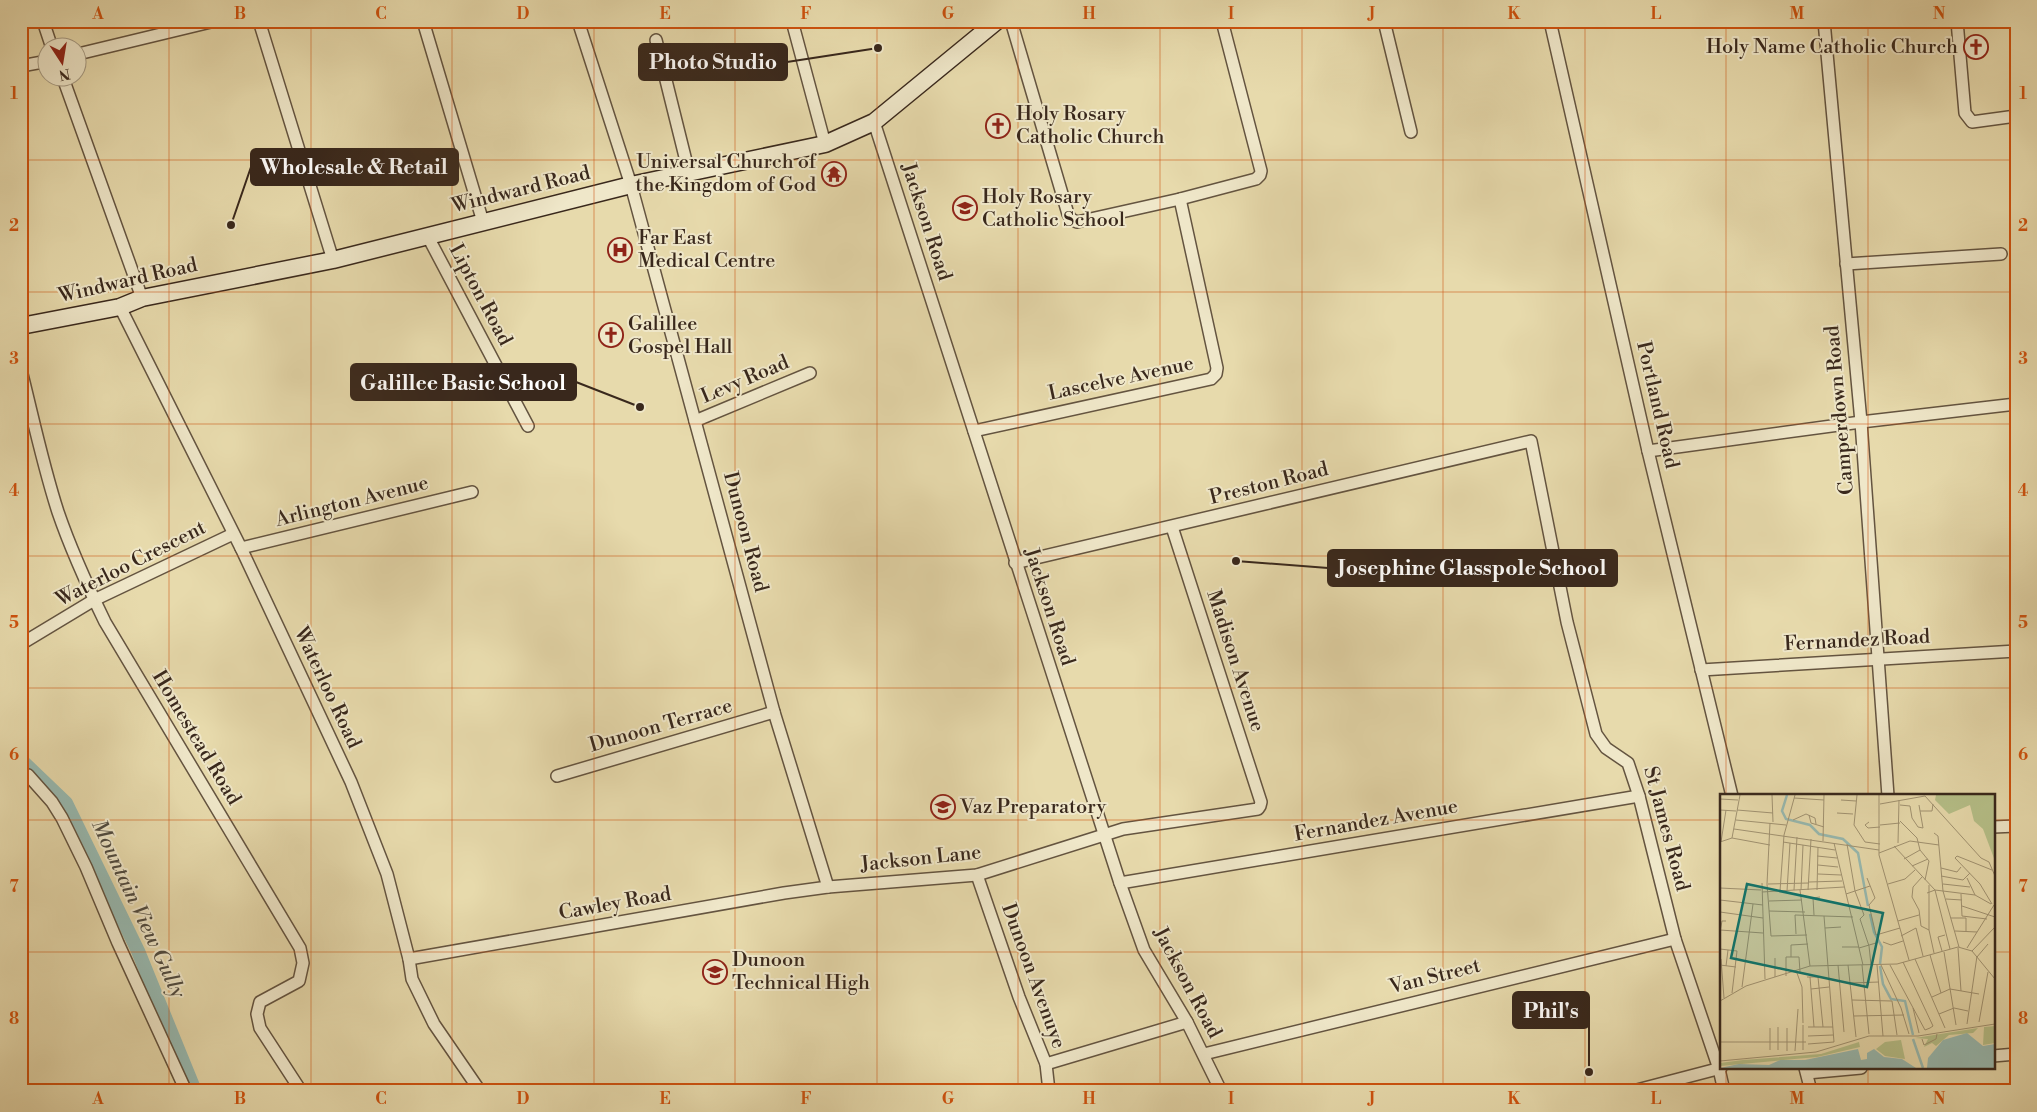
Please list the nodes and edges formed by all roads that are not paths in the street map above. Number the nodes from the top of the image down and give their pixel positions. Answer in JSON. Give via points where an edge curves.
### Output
{"nodes":[{"id":1,"x":44,"y":21,"type":"edge"},
{"id":2,"x":215,"y":21,"type":"edge"},
{"id":3,"x":259,"y":21,"type":"edge"},
{"id":4,"x":423,"y":21,"type":"edge"},
{"id":5,"x":578,"y":21,"type":"edge"},
{"id":6,"x":792,"y":21,"type":"edge"},
{"id":7,"x":997,"y":21,"type":"edge"},
{"id":8,"x":1011,"y":21,"type":"edge"},
{"id":9,"x":1222,"y":21,"type":"edge"},
{"id":10,"x":1384,"y":21,"type":"edge"},
{"id":11,"x":1550,"y":21,"type":"edge"},
{"id":12,"x":1824,"y":21,"type":"edge"},
{"id":13,"x":1957,"y":21,"type":"edge"},
{"id":14,"x":49,"y":38,"type":"edge"},
{"id":15,"x":656,"y":40,"type":"dead end"},
{"id":16,"x":88,"y":52,"type":"edge"},
{"id":17,"x":38,"y":63,"type":"edge"},
{"id":18,"x":21,"y":66,"type":"edge"},
{"id":19,"x":67,"y":88,"type":"edge"},
{"id":20,"x":2016,"y":116,"type":"edge"},
{"id":21,"x":874,"y":122,"type":"junction"},
{"id":22,"x":1411,"y":132,"type":"dead end"},
{"id":23,"x":825,"y":144,"type":"junction"},
{"id":24,"x":689,"y":173,"type":"junction"},
{"id":25,"x":631,"y":185,"type":"junction"},
{"id":26,"x":1180,"y":199,"type":"junction"},
{"id":27,"x":483,"y":222,"type":"junction"},
{"id":28,"x":427,"y":235,"type":"junction"},
{"id":29,"x":2001,"y":254,"type":"dead end"},
{"id":30,"x":333,"y":260,"type":"junction"},
{"id":31,"x":1846,"y":264,"type":"junction"},
{"id":32,"x":142,"y":298,"type":"junction"},
{"id":33,"x":120,"y":307,"type":"junction"},
{"id":34,"x":21,"y":326,"type":"edge"},
{"id":35,"x":21,"y":370,"type":"edge"},
{"id":36,"x":810,"y":373,"type":"dead end"},
{"id":37,"x":2016,"y":404,"type":"edge"},
{"id":38,"x":695,"y":421,"type":"junction"},
{"id":39,"x":1861,"y":422,"type":"junction"},
{"id":40,"x":528,"y":426,"type":"dead end"},
{"id":41,"x":974,"y":431,"type":"junction"},
{"id":42,"x":1531,"y":441,"type":"joint"},
{"id":43,"x":1648,"y":451,"type":"junction"},
{"id":44,"x":472,"y":492,"type":"dead end"},
{"id":45,"x":1172,"y":527,"type":"junction"},
{"id":46,"x":233,"y":534,"type":"junction"},
{"id":47,"x":241,"y":548,"type":"junction"},
{"id":48,"x":1015,"y":563,"type":"junction"},
{"id":49,"x":94,"y":600,"type":"junction"},
{"id":50,"x":21,"y":644,"type":"edge"},
{"id":51,"x":2016,"y":651,"type":"edge"},
{"id":52,"x":1879,"y":658,"type":"junction"},
{"id":53,"x":1701,"y":670,"type":"junction"},
{"id":54,"x":774,"y":712,"type":"junction"},
{"id":55,"x":21,"y":774,"type":"edge"},
{"id":56,"x":557,"y":776,"type":"dead end"},
{"id":57,"x":1732,"y":794,"type":"edge"},
{"id":58,"x":1888,"y":794,"type":"edge"},
{"id":59,"x":1639,"y":796,"type":"junction"},
{"id":60,"x":1260,"y":806,"type":"joint"},
{"id":61,"x":2016,"y":826,"type":"edge"},
{"id":62,"x":1994,"y":827,"type":"edge"},
{"id":63,"x":1104,"y":834,"type":"junction"},
{"id":64,"x":977,"y":875,"type":"junction"},
{"id":65,"x":1120,"y":883,"type":"junction"},
{"id":66,"x":828,"y":887,"type":"junction"},
{"id":67,"x":1675,"y":939,"type":"junction"},
{"id":68,"x":409,"y":959,"type":"junction"},
{"id":69,"x":1187,"y":1022,"type":"junction"},
{"id":70,"x":1204,"y":1054,"type":"junction"},
{"id":71,"x":2016,"y":1054,"type":"edge"},
{"id":72,"x":1994,"y":1056,"type":"edge"},
{"id":73,"x":1046,"y":1064,"type":"junction"},
{"id":74,"x":1720,"y":1068,"type":"edge"},
{"id":75,"x":1720,"y":1070,"type":"edge"},
{"id":76,"x":1824,"y":1070,"type":"edge"},
{"id":77,"x":1806,"y":1071,"type":"edge"},
{"id":78,"x":186,"y":1091,"type":"edge"},
{"id":79,"x":301,"y":1091,"type":"edge"},
{"id":80,"x":480,"y":1091,"type":"edge"},
{"id":81,"x":1049,"y":1091,"type":"edge"},
{"id":82,"x":1221,"y":1091,"type":"edge"},
{"id":83,"x":1633,"y":1091,"type":"edge"},
{"id":84,"x":1724,"y":1091,"type":"edge"},
{"id":85,"x":1811,"y":1091,"type":"edge"}],
"edges":[{"from":1,"to":14,"type":"street"},
{"from":2,"to":16,"type":"street"},
{"from":3,"to":30,"type":"street"},
{"from":4,"to":27,"type":"street"},
{"from":5,"to":25,"type":"street","name":"Dunoon Road"},
{"from":6,"to":23,"type":"street"},
{"from":7,"to":21,"type":"main road","name":"Windward Road"},
{"from":8,"to":26,"type":"street","via":[[1071,219],[1077,222]]},
{"from":9,"to":26,"type":"street","via":[[1260,175],[1256,179]]},
{"from":10,"to":22,"type":"street"},
{"from":11,"to":43,"type":"street","name":"Portland Road"},
{"from":12,"to":31,"type":"street","name":"Camperdown Road"},
{"from":13,"to":20,"type":"street","via":[[1967,118],[1972,122]]},
{"from":15,"to":24,"type":"street"},
{"from":17,"to":18,"type":"street"},
{"from":19,"to":32,"type":"street"},
{"from":21,"to":23,"type":"main road","name":"Windward Road"},
{"from":21,"to":41,"type":"street","name":"Jackson Road"},
{"from":23,"to":24,"type":"main road","name":"Windward Road"},
{"from":24,"to":25,"type":"main road","name":"Windward Road"},
{"from":25,"to":27,"type":"main road","name":"Windward Road"},
{"from":25,"to":38,"type":"street","name":"Dunoon Road"},
{"from":26,"to":41,"type":"street","name":"Lascelve Avenue","via":[[1216,374],[1211,379]]},
{"from":27,"to":28,"type":"main road","name":"Windward Road"},
{"from":28,"to":30,"type":"main road","name":"Windward Road"},
{"from":28,"to":40,"type":"street","name":"Lipton Road"},
{"from":29,"to":31,"type":"street"},
{"from":30,"to":32,"type":"main road","name":"Windward Road"},
{"from":31,"to":39,"type":"street","name":"Camperdown Road"},
{"from":32,"to":33,"type":"main road","name":"Windward Road"},
{"from":33,"to":34,"type":"main road","name":"Windward Road"},
{"from":33,"to":46,"type":"street","name":"Waterloo Road"},
{"from":35,"to":49,"type":"street","name":"Homestead Road","via":[[59,514]]},
{"from":36,"to":38,"type":"street","name":"Levy Road"},
{"from":37,"to":39,"type":"street"},
{"from":38,"to":54,"type":"street","name":"Dunoon Road"},
{"from":39,"to":43,"type":"street"},
{"from":39,"to":52,"type":"street","name":"Camperdown Road"},
{"from":41,"to":48,"type":"street","name":"Jackson Road"},
{"from":42,"to":45,"type":"street","name":"Preston Road"},
{"from":42,"to":59,"type":"street","name":"St James Road","via":[[1567,622],[1596,734],[1606,748],[1628,763]]},
{"from":43,"to":53,"type":"street","name":"Portland Road"},
{"from":44,"to":47,"type":"street","name":"Arlington Avenue"},
{"from":45,"to":48,"type":"street","name":"Preston Road"},
{"from":45,"to":60,"type":"street","name":"Madison Avenue"},
{"from":46,"to":47,"type":"street","name":"Waterloo Road"},
{"from":46,"to":49,"type":"street","name":"Waterloo Crescent"},
{"from":47,"to":68,"type":"street","name":"Waterloo Road","via":[[351,782],[386,874]]},
{"from":48,"to":63,"type":"street","name":"Jackson Road"},
{"from":49,"to":50,"type":"street","name":"Waterloo Crescent"},
{"from":49,"to":79,"type":"street","name":"Homestead Road","via":[[300,948],[303,963],[299,981],[260,1002],[257,1014],[260,1028]]},
{"from":51,"to":52,"type":"street","name":"Fernandez Road"},
{"from":52,"to":53,"type":"street","name":"Fernandez Road"},
{"from":52,"to":58,"type":"street","name":"Camperdown Road"},
{"from":53,"to":57,"type":"street","name":"Portland Road"},
{"from":54,"to":56,"type":"street","name":"Dunoon Terrace"},
{"from":54,"to":66,"type":"street","name":"Dunoon Road"},
{"from":55,"to":78,"type":"street","via":[[28,775],[62,818]]},
{"from":59,"to":65,"type":"street","name":"Fernandez Avenue"},
{"from":59,"to":67,"type":"street","name":"St James Road"},
{"from":60,"to":63,"type":"street","name":"Jackson Lane"},
{"from":61,"to":62,"type":"street"},
{"from":63,"to":64,"type":"street","name":"Jackson Lane"},
{"from":63,"to":65,"type":"street","name":"Jackson Road"},
{"from":64,"to":66,"type":"street","name":"Jackson Lane"},
{"from":64,"to":73,"type":"street","name":"Dunoon Avenuye"},
{"from":65,"to":69,"type":"street","name":"Jackson Road","via":[[1144,950]]},
{"from":66,"to":68,"type":"street","name":"Cawley Road"},
{"from":67,"to":70,"type":"street","name":"Van Street"},
{"from":67,"to":74,"type":"street","name":"St James Road"},
{"from":68,"to":80,"type":"street","name":"Waterloo Road","via":[[412,979],[434,1024]]},
{"from":69,"to":70,"type":"street","name":"Jackson Road"},
{"from":69,"to":73,"type":"street"},
{"from":70,"to":82,"type":"street","name":"Jackson Road"},
{"from":71,"to":72,"type":"street"},
{"from":73,"to":81,"type":"street","name":"Dunoon Avenuye"},
{"from":74,"to":83,"type":"street"},
{"from":75,"to":84,"type":"street","name":"St James Road"},
{"from":76,"to":77,"type":"street"},
{"from":77,"to":85,"type":"street"}]}
